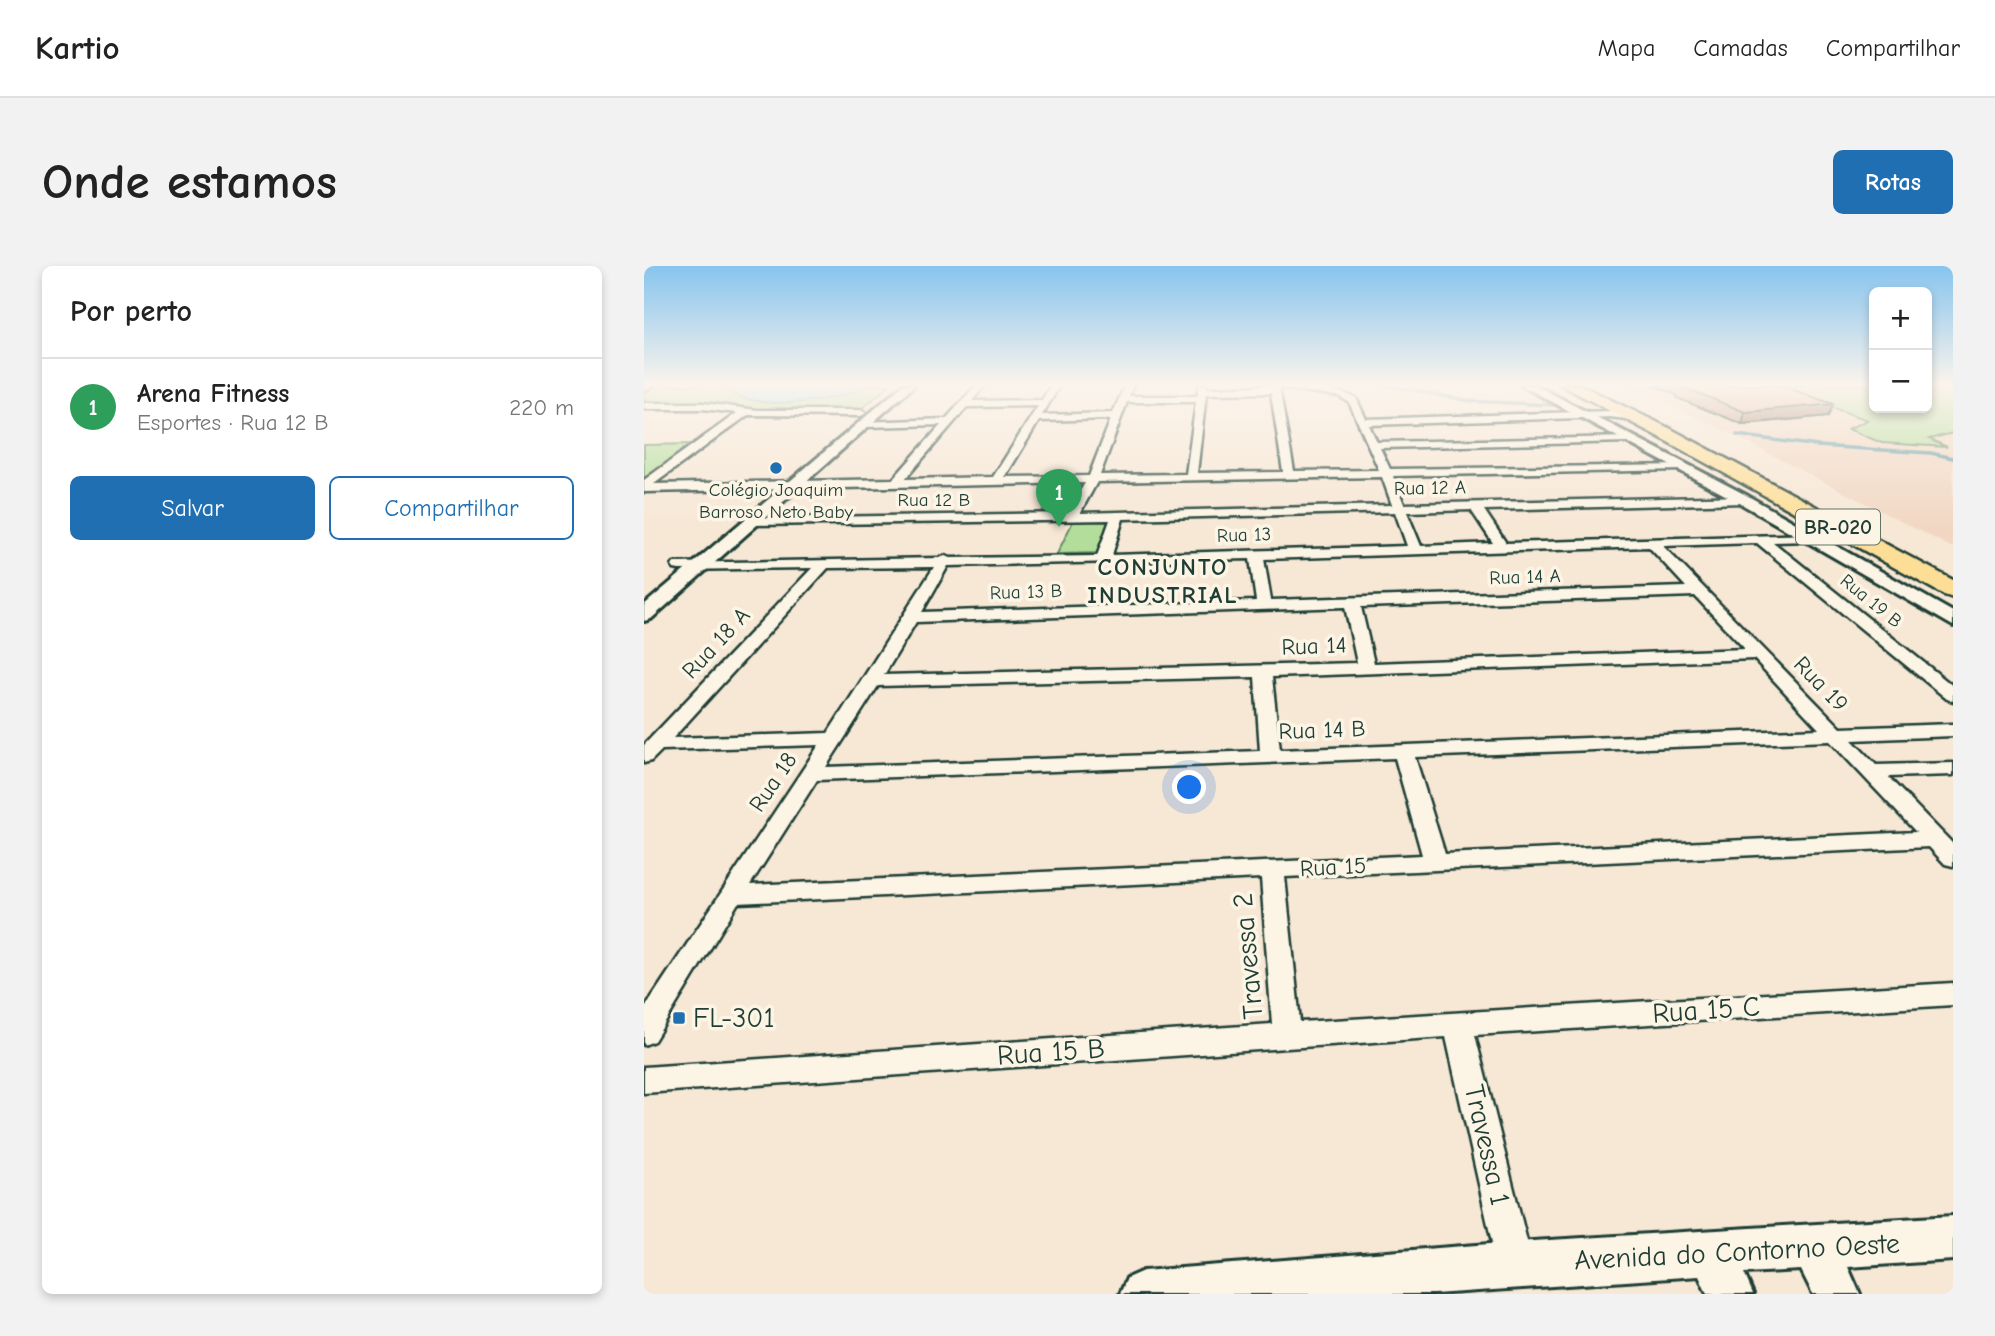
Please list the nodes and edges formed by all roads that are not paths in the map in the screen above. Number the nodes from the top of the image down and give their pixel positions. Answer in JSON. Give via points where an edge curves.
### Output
{"nodes":[{"id":1,"x":717,"y":433,"type":"edge"},
{"id":2,"x":845,"y":433,"type":"edge"},
{"id":3,"x":848,"y":433,"type":"edge"},
{"id":4,"x":938,"y":433,"type":"edge"},
{"id":5,"x":1025,"y":433,"type":"edge"},
{"id":6,"x":1112,"y":433,"type":"edge"},
{"id":7,"x":1197,"y":433,"type":"edge"},
{"id":8,"x":1282,"y":433,"type":"edge"},
{"id":9,"x":1369,"y":433,"type":"edge"},
{"id":10,"x":1617,"y":433,"type":"edge"},
{"id":11,"x":1665,"y":433,"type":"joint"},
{"id":12,"x":1691,"y":433,"type":"edge"},
{"id":13,"x":1697,"y":433,"type":"edge"},
{"id":14,"x":1628,"y":439,"type":"junction"},
{"id":15,"x":1374,"y":445,"type":"junction"},
{"id":16,"x":1422,"y":458,"type":"junction"},
{"id":17,"x":1681,"y":467,"type":"junction"},
{"id":18,"x":1386,"y":473,"type":"junction"},
{"id":19,"x":1289,"y":475,"type":"junction"},
{"id":20,"x":1191,"y":477,"type":"junction"},
{"id":21,"x":1093,"y":479,"type":"junction"},
{"id":22,"x":997,"y":481,"type":"junction"},
{"id":23,"x":895,"y":484,"type":"junction"},
{"id":24,"x":793,"y":486,"type":"junction"},
{"id":25,"x":644,"y":487,"type":"edge"},
{"id":26,"x":776,"y":487,"type":"junction"},
{"id":27,"x":1744,"y":499,"type":"junction"},
{"id":28,"x":1475,"y":506,"type":"junction"},
{"id":29,"x":1818,"y":507,"type":"junction"},
{"id":30,"x":1400,"y":508,"type":"junction"},
{"id":31,"x":1118,"y":515,"type":"junction"},
{"id":32,"x":1072,"y":516,"type":"junction"},
{"id":33,"x":748,"y":519,"type":"junction"},
{"id":34,"x":1790,"y":525,"type":"junction"},
{"id":35,"x":1811,"y":537,"type":"junction"},
{"id":36,"x":1762,"y":540,"type":"junction"},
{"id":37,"x":1654,"y":544,"type":"junction"},
{"id":38,"x":1502,"y":547,"type":"junction"},
{"id":39,"x":1415,"y":549,"type":"junction"},
{"id":40,"x":1256,"y":553,"type":"junction"},
{"id":41,"x":946,"y":560,"type":"junction"},
{"id":42,"x":1102,"y":560,"type":"junction"},
{"id":43,"x":1943,"y":561,"type":"dead end"},
{"id":44,"x":1902,"y":562,"type":"junction"},
{"id":45,"x":825,"y":563,"type":"junction"},
{"id":46,"x":679,"y":566,"type":"junction"},
{"id":47,"x":700,"y":566,"type":"junction"},
{"id":48,"x":1953,"y":590,"type":"edge"},
{"id":49,"x":1699,"y":591,"type":"junction"},
{"id":50,"x":644,"y":594,"type":"edge"},
{"id":51,"x":1352,"y":602,"type":"junction"},
{"id":52,"x":1264,"y":604,"type":"junction"},
{"id":53,"x":644,"y":615,"type":"edge"},
{"id":54,"x":910,"y":617,"type":"junction"},
{"id":55,"x":1953,"y":620,"type":"edge"},
{"id":56,"x":1758,"y":654,"type":"junction"},
{"id":57,"x":1367,"y":668,"type":"junction"},
{"id":58,"x":1263,"y":672,"type":"junction"},
{"id":59,"x":872,"y":681,"type":"junction"},
{"id":60,"x":1953,"y":695,"type":"edge"},
{"id":61,"x":1953,"y":730,"type":"edge"},
{"id":62,"x":1835,"y":733,"type":"junction"},
{"id":63,"x":834,"y":739,"type":"junction"},
{"id":64,"x":650,"y":751,"type":"edge"},
{"id":65,"x":1403,"y":751,"type":"junction"},
{"id":66,"x":1271,"y":756,"type":"junction"},
{"id":67,"x":1953,"y":769,"type":"edge"},
{"id":68,"x":1870,"y":771,"type":"junction"},
{"id":69,"x":810,"y":774,"type":"junction"},
{"id":70,"x":1936,"y":839,"type":"junction"},
{"id":71,"x":1953,"y":858,"type":"edge"},
{"id":72,"x":1436,"y":862,"type":"junction"},
{"id":73,"x":1272,"y":870,"type":"junction"},
{"id":74,"x":731,"y":895,"type":"junction"},
{"id":75,"x":1953,"y":994,"type":"edge"},
{"id":76,"x":1458,"y":1025,"type":"junction"},
{"id":77,"x":644,"y":1033,"type":"edge"},
{"id":78,"x":1287,"y":1035,"type":"junction"},
{"id":79,"x":644,"y":1080,"type":"edge"},
{"id":80,"x":1953,"y":1238,"type":"edge"},
{"id":81,"x":1814,"y":1248,"type":"junction"},
{"id":82,"x":1712,"y":1254,"type":"junction"},
{"id":83,"x":1515,"y":1265,"type":"junction"},
{"id":84,"x":1143,"y":1294,"type":"edge"},
{"id":85,"x":1730,"y":1294,"type":"edge"},
{"id":86,"x":1837,"y":1294,"type":"edge"}],
"edges":[{"from":1,"to":25,"type":"street"},
{"from":2,"to":26,"type":"street"},
{"from":3,"to":24,"type":"street"},
{"from":4,"to":23,"type":"street"},
{"from":5,"to":22,"type":"street"},
{"from":6,"to":21,"type":"street"},
{"from":7,"to":20,"type":"street"},
{"from":8,"to":19,"type":"street"},
{"from":9,"to":15,"type":"street"},
{"from":10,"to":14,"type":"street"},
{"from":11,"to":12,"type":"highway"},
{"from":11,"to":29,"type":"highway","number":"BR-020","via":[[1761,486]]},
{"from":13,"to":29,"type":"highway","number":"BR-020"},
{"from":14,"to":16,"type":"street"},
{"from":14,"to":17,"type":"street"},
{"from":15,"to":16,"type":"street"},
{"from":15,"to":18,"type":"street"},
{"from":16,"to":17,"type":"street"},
{"from":16,"to":18,"type":"street"},
{"from":17,"to":27,"type":"street"},
{"from":18,"to":19,"type":"street"},
{"from":18,"to":30,"type":"street"},
{"from":19,"to":20,"type":"street"},
{"from":20,"to":21,"type":"street"},
{"from":21,"to":22,"type":"street","via":[[1048,485]]},
{"from":21,"to":32,"type":"street"},
{"from":22,"to":23,"type":"street"},
{"from":23,"to":24,"type":"street"},
{"from":24,"to":26,"type":"street"},
{"from":24,"to":33,"type":"street"},
{"from":25,"to":26,"type":"street"},
{"from":26,"to":33,"type":"street"},
{"from":27,"to":28,"type":"street","name":"Rua 12 A"},
{"from":27,"to":34,"type":"street"},
{"from":28,"to":30,"type":"street","name":"Rua 12 A"},
{"from":28,"to":38,"type":"street"},
{"from":29,"to":34,"type":"highway"},
{"from":29,"to":43,"type":"highway","number":"BR-020"},
{"from":29,"to":44,"type":"highway","number":"BR-020"},
{"from":30,"to":31,"type":"street","name":"Rua 12 A"},
{"from":30,"to":39,"type":"street"},
{"from":31,"to":32,"type":"street","name":"Rua 12 B"},
{"from":31,"to":42,"type":"street"},
{"from":32,"to":33,"type":"street","name":"Rua 12 B"},
{"from":33,"to":46,"type":"street"},
{"from":33,"to":47,"type":"street"},
{"from":34,"to":35,"type":"street"},
{"from":35,"to":36,"type":"street","name":"Rua 13"},
{"from":35,"to":44,"type":"highway"},
{"from":35,"to":55,"type":"street"},
{"from":36,"to":37,"type":"street","name":"Rua 13"},
{"from":36,"to":60,"type":"street","name":"Rua 19 B"},
{"from":37,"to":38,"type":"street","name":"Rua 13"},
{"from":37,"to":49,"type":"street","name":"Rua 19"},
{"from":38,"to":39,"type":"street","name":"Rua 13"},
{"from":39,"to":40,"type":"street","name":"Rua 13"},
{"from":40,"to":42,"type":"street","name":"Rua 13"},
{"from":40,"to":52,"type":"street"},
{"from":41,"to":42,"type":"street","name":"Rua 13"},
{"from":41,"to":45,"type":"street","name":"Rua 13"},
{"from":41,"to":54,"type":"street","name":"Rua 18"},
{"from":44,"to":48,"type":"highway","number":"BR-020"},
{"from":45,"to":47,"type":"street","name":"Rua 13"},
{"from":45,"to":64,"type":"street","name":"Rua 18 A"},
{"from":46,"to":47,"type":"street","name":"Rua 13"},
{"from":46,"to":50,"type":"street"},
{"from":47,"to":53,"type":"street"},
{"from":49,"to":51,"type":"street","name":"Rua 14 A"},
{"from":49,"to":56,"type":"street","name":"Rua 19"},
{"from":51,"to":52,"type":"street","name":"Rua 13 B"},
{"from":51,"to":57,"type":"street"},
{"from":52,"to":54,"type":"street","name":"Rua 13 B"},
{"from":54,"to":59,"type":"street","name":"Rua 18"},
{"from":56,"to":57,"type":"street","name":"Rua 14"},
{"from":56,"to":62,"type":"street","name":"Rua 19"},
{"from":57,"to":58,"type":"street","name":"Rua 14"},
{"from":58,"to":59,"type":"street","name":"Rua 14"},
{"from":58,"to":66,"type":"street"},
{"from":59,"to":63,"type":"street","name":"Rua 18"},
{"from":61,"to":62,"type":"street","name":"Rua 14 B"},
{"from":62,"to":65,"type":"street","name":"Rua 14 B"},
{"from":62,"to":68,"type":"street","name":"Rua 19"},
{"from":63,"to":64,"type":"street"},
{"from":63,"to":69,"type":"street","name":"Rua 18"},
{"from":65,"to":66,"type":"street","name":"Rua 14 B"},
{"from":65,"to":72,"type":"street"},
{"from":66,"to":69,"type":"street","name":"Rua 14 B"},
{"from":67,"to":68,"type":"street"},
{"from":68,"to":70,"type":"street","name":"Rua 19"},
{"from":69,"to":74,"type":"street","name":"Rua 18"},
{"from":70,"to":71,"type":"street","name":"Rua 19"},
{"from":70,"to":72,"type":"street","name":"Rua 15"},
{"from":72,"to":73,"type":"street","name":"Rua 15"},
{"from":73,"to":74,"type":"street","name":"Rua 15"},
{"from":73,"to":78,"type":"street","name":"Travessa 2"},
{"from":74,"to":77,"type":"street","name":"Rua 18"},
{"from":75,"to":76,"type":"street","name":"Rua 15 C"},
{"from":76,"to":78,"type":"street","name":"Rua 15 B"},
{"from":76,"to":83,"type":"street","name":"Travessa 1"},
{"from":78,"to":79,"type":"street","name":"Rua 15 B"},
{"from":80,"to":81,"type":"street","name":"Avenida do Contorno Oeste"},
{"from":81,"to":82,"type":"street","name":"Avenida do Contorno Oeste"},
{"from":81,"to":86,"type":"street"},
{"from":82,"to":83,"type":"street","name":"Avenida do Contorno Oeste"},
{"from":82,"to":85,"type":"street"},
{"from":83,"to":84,"type":"street","name":"Avenida do Contorno Oeste"}]}
